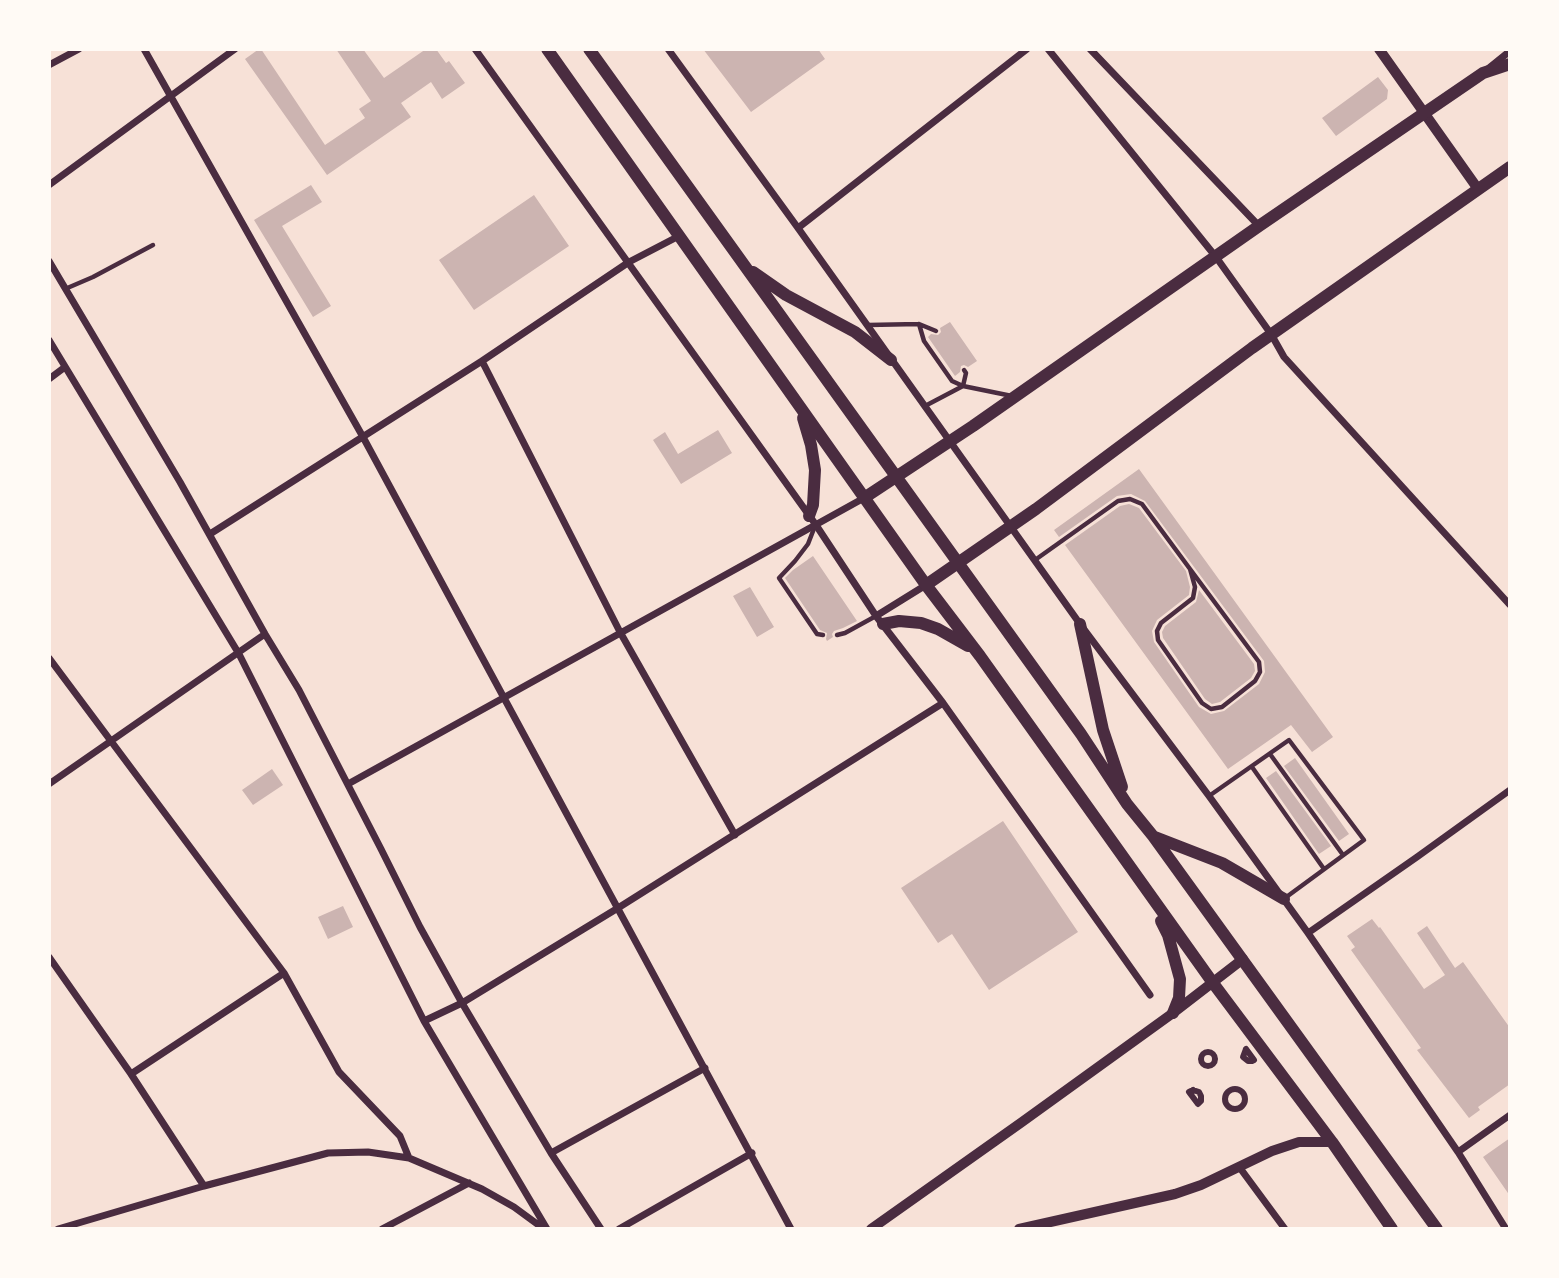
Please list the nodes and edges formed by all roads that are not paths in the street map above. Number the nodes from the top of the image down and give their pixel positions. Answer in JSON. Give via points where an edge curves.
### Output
{"nodes":[{"id":1,"x":79,"y":49,"type":"edge"},
{"id":2,"x":144,"y":49,"type":"edge"},
{"id":3,"x":235,"y":49,"type":"edge"},
{"id":4,"x":475,"y":49,"type":"edge"},
{"id":5,"x":547,"y":49,"type":"edge"},
{"id":6,"x":589,"y":49,"type":"edge"},
{"id":7,"x":668,"y":49,"type":"edge"},
{"id":8,"x":1027,"y":49,"type":"edge"},
{"id":9,"x":1048,"y":49,"type":"edge"},
{"id":10,"x":1090,"y":49,"type":"edge"},
{"id":11,"x":1379,"y":49,"type":"edge"},
{"id":12,"x":1510,"y":51,"type":"edge"},
{"id":13,"x":1510,"y":64,"type":"edge"},
{"id":14,"x":49,"y":65,"type":"edge"},
{"id":15,"x":1483,"y":73,"type":"junction"},
{"id":16,"x":170,"y":95,"type":"junction"},
{"id":17,"x":1424,"y":113,"type":"junction"},
{"id":18,"x":1510,"y":167,"type":"edge"},
{"id":19,"x":49,"y":185,"type":"edge"},
{"id":20,"x":1478,"y":189,"type":"junction"},
{"id":21,"x":1259,"y":226,"type":"junction"},
{"id":22,"x":798,"y":228,"type":"junction"},
{"id":23,"x":678,"y":236,"type":"junction"},
{"id":24,"x":153,"y":245,"type":"dead end"},
{"id":25,"x":1216,"y":257,"type":"junction"},
{"id":26,"x":49,"y":261,"type":"edge"},
{"id":27,"x":629,"y":262,"type":"junction"},
{"id":28,"x":743,"y":265,"type":"junction"},
{"id":29,"x":65,"y":289,"type":"junction"},
{"id":30,"x":919,"y":324,"type":"junction"},
{"id":31,"x":867,"y":325,"type":"junction"},
{"id":32,"x":936,"y":331,"type":"dead end"},
{"id":33,"x":1271,"y":334,"type":"junction"},
{"id":34,"x":49,"y":340,"type":"edge"},
{"id":35,"x":482,"y":360,"type":"junction"},
{"id":36,"x":891,"y":360,"type":"junction"},
{"id":37,"x":65,"y":367,"type":"junction"},
{"id":38,"x":964,"y":370,"type":"dead end"},
{"id":39,"x":49,"y":379,"type":"edge"},
{"id":40,"x":963,"y":386,"type":"junction"},
{"id":41,"x":1014,"y":397,"type":"junction"},
{"id":42,"x":925,"y":406,"type":"junction"},
{"id":43,"x":800,"y":408,"type":"junction"},
{"id":44,"x":363,"y":437,"type":"junction"},
{"id":45,"x":950,"y":442,"type":"junction"},
{"id":46,"x":896,"y":477,"type":"junction"},
{"id":47,"x":864,"y":498,"type":"junction"},
{"id":48,"x":812,"y":521,"type":"junction"},
{"id":49,"x":1012,"y":526,"type":"junction"},
{"id":50,"x":210,"y":534,"type":"junction"},
{"id":51,"x":1035,"y":560,"type":"junction"},
{"id":52,"x":795,"y":561,"type":"junction"},
{"id":53,"x":958,"y":564,"type":"junction"},
{"id":54,"x":799,"y":566,"type":"dead end"},
{"id":55,"x":1190,"y":569,"type":"junction"},
{"id":56,"x":926,"y":585,"type":"junction"},
{"id":57,"x":1510,"y":605,"type":"edge"},
{"id":58,"x":880,"y":620,"type":"junction"},
{"id":59,"x":1080,"y":624,"type":"junction"},
{"id":60,"x":620,"y":632,"type":"junction"},
{"id":61,"x":265,"y":634,"type":"junction"},
{"id":62,"x":823,"y":635,"type":"dead end"},
{"id":63,"x":837,"y":635,"type":"dead end"},
{"id":64,"x":239,"y":654,"type":"junction"},
{"id":65,"x":980,"y":656,"type":"junction"},
{"id":66,"x":49,"y":659,"type":"edge"},
{"id":67,"x":504,"y":697,"type":"junction"},
{"id":68,"x":943,"y":703,"type":"junction"},
{"id":69,"x":111,"y":741,"type":"junction"},
{"id":70,"x":1270,"y":754,"type":"junction"},
{"id":71,"x":1252,"y":767,"type":"junction"},
{"id":72,"x":49,"y":784,"type":"edge"},
{"id":73,"x":348,"y":784,"type":"junction"},
{"id":74,"x":1510,"y":789,"type":"edge"},
{"id":75,"x":1209,"y":796,"type":"junction"},
{"id":76,"x":1127,"y":804,"type":"junction"},
{"id":77,"x":735,"y":835,"type":"junction"},
{"id":78,"x":1153,"y":836,"type":"junction"},
{"id":79,"x":1343,"y":855,"type":"junction"},
{"id":80,"x":1324,"y":869,"type":"junction"},
{"id":81,"x":1149,"y":895,"type":"junction"},
{"id":82,"x":1284,"y":899,"type":"junction"},
{"id":83,"x":618,"y":908,"type":"junction"},
{"id":84,"x":1308,"y":933,"type":"junction"},
{"id":85,"x":49,"y":957,"type":"edge"},
{"id":86,"x":1243,"y":959,"type":"junction"},
{"id":87,"x":284,"y":973,"type":"junction"},
{"id":88,"x":1213,"y":983,"type":"junction"},
{"id":89,"x":1150,"y":995,"type":"dead end"},
{"id":90,"x":462,"y":1003,"type":"junction"},
{"id":91,"x":1173,"y":1013,"type":"junction"},
{"id":92,"x":424,"y":1021,"type":"junction"},
{"id":93,"x":705,"y":1068,"type":"junction"},
{"id":94,"x":131,"y":1074,"type":"junction"},
{"id":95,"x":1510,"y":1115,"type":"edge"},
{"id":96,"x":1332,"y":1142,"type":"junction"},
{"id":97,"x":1458,"y":1152,"type":"junction"},
{"id":98,"x":551,"y":1153,"type":"junction"},
{"id":99,"x":751,"y":1153,"type":"junction"},
{"id":100,"x":409,"y":1158,"type":"junction"},
{"id":101,"x":1240,"y":1168,"type":"junction"},
{"id":102,"x":468,"y":1183,"type":"junction"},
{"id":103,"x":204,"y":1186,"type":"junction"},
{"id":104,"x":58,"y":1229,"type":"edge"},
{"id":105,"x":382,"y":1229,"type":"edge"},
{"id":106,"x":546,"y":1229,"type":"edge"},
{"id":107,"x":601,"y":1229,"type":"edge"},
{"id":108,"x":619,"y":1229,"type":"edge"},
{"id":109,"x":791,"y":1229,"type":"edge"},
{"id":110,"x":871,"y":1229,"type":"edge"},
{"id":111,"x":1019,"y":1229,"type":"edge"},
{"id":112,"x":1284,"y":1229,"type":"edge"},
{"id":113,"x":1392,"y":1229,"type":"edge"},
{"id":114,"x":1437,"y":1229,"type":"edge"},
{"id":115,"x":1506,"y":1229,"type":"edge"}],
"edges":[{"from":1,"to":14,"type":"street"},
{"from":2,"to":16,"type":"street"},
{"from":3,"to":16,"type":"street"},
{"from":4,"to":27,"type":"street"},
{"from":5,"to":23,"type":"main road"},
{"from":6,"to":28,"type":"main road"},
{"from":7,"to":22,"type":"street"},
{"from":8,"to":22,"type":"street"},
{"from":9,"to":25,"type":"street"},
{"from":10,"to":21,"type":"street"},
{"from":11,"to":17,"type":"street"},
{"from":12,"to":15,"type":"street"},
{"from":13,"to":15,"type":"main road"},
{"from":15,"to":17,"type":"main road"},
{"from":16,"to":19,"type":"street"},
{"from":16,"to":44,"type":"street"},
{"from":17,"to":20,"type":"street"},
{"from":17,"to":21,"type":"main road"},
{"from":18,"to":20,"type":"main road"},
{"from":20,"to":33,"type":"main road"},
{"from":21,"to":25,"type":"main road"},
{"from":22,"to":31,"type":"street"},
{"from":23,"to":27,"type":"street"},
{"from":23,"to":43,"type":"main road"},
{"from":24,"to":29,"type":"lane"},
{"from":25,"to":33,"type":"street"},
{"from":25,"to":41,"type":"main road"},
{"from":26,"to":29,"type":"street"},
{"from":27,"to":35,"type":"street"},
{"from":27,"to":48,"type":"street"},
{"from":28,"to":36,"type":"main road","via":[[786,295],[855,332]]},
{"from":28,"to":46,"type":"main road"},
{"from":29,"to":50,"type":"street"},
{"from":30,"to":31,"type":"lane"},
{"from":30,"to":32,"type":"lane"},
{"from":30,"to":40,"type":"lane","via":[[924,341],[952,381]]},
{"from":31,"to":36,"type":"street"},
{"from":33,"to":49,"type":"main road"},
{"from":33,"to":57,"type":"street","via":[[1284,357]]},
{"from":34,"to":37,"type":"street"},
{"from":35,"to":44,"type":"street"},
{"from":35,"to":60,"type":"street"},
{"from":36,"to":42,"type":"street"},
{"from":37,"to":39,"type":"street"},
{"from":37,"to":64,"type":"street"},
{"from":38,"to":40,"type":"lane"},
{"from":40,"to":41,"type":"lane"},
{"from":40,"to":42,"type":"lane"},
{"from":41,"to":45,"type":"main road"},
{"from":42,"to":45,"type":"street"},
{"from":43,"to":47,"type":"main road"},
{"from":43,"to":48,"type":"main road","via":[[815,470]]},
{"from":44,"to":50,"type":"street"},
{"from":44,"to":67,"type":"street"},
{"from":45,"to":46,"type":"main road"},
{"from":45,"to":49,"type":"street"},
{"from":46,"to":47,"type":"main road"},
{"from":46,"to":53,"type":"main road"},
{"from":47,"to":48,"type":"street"},
{"from":47,"to":56,"type":"main road"},
{"from":48,"to":52,"type":"lane","via":[[808,544]]},
{"from":48,"to":58,"type":"street"},
{"from":48,"to":60,"type":"street"},
{"from":49,"to":51,"type":"street"},
{"from":49,"to":53,"type":"main road"},
{"from":50,"to":61,"type":"street"},
{"from":51,"to":55,"type":"lane","via":[[1118,501],[1130,499],[1142,504]]},
{"from":51,"to":59,"type":"street"},
{"from":52,"to":54,"type":"lane"},
{"from":52,"to":62,"type":"lane","via":[[779,578],[817,634]]},
{"from":53,"to":56,"type":"main road"},
{"from":53,"to":76,"type":"main road"},
{"from":55,"to":55,"type":"lane","via":[[1193,598],[1161,623],[1158,640],[1202,703],[1211,709],[1222,707],[1255,681],[1259,662]]},
{"from":56,"to":58,"type":"street"},
{"from":56,"to":65,"type":"main road"},
{"from":58,"to":63,"type":"lane"},
{"from":58,"to":65,"type":"main road","via":[[921,623],[953,636]]},
{"from":58,"to":68,"type":"street"},
{"from":59,"to":75,"type":"street"},
{"from":59,"to":76,"type":"main road","via":[[1103,730]]},
{"from":60,"to":67,"type":"street"},
{"from":60,"to":77,"type":"street"},
{"from":61,"to":64,"type":"street"},
{"from":61,"to":73,"type":"street"},
{"from":64,"to":69,"type":"street"},
{"from":64,"to":92,"type":"street"},
{"from":65,"to":81,"type":"main road"},
{"from":66,"to":69,"type":"street"},
{"from":67,"to":73,"type":"street"},
{"from":67,"to":83,"type":"street"},
{"from":68,"to":77,"type":"street"},
{"from":68,"to":89,"type":"street"},
{"from":69,"to":72,"type":"street"},
{"from":69,"to":87,"type":"street"},
{"from":70,"to":71,"type":"lane"},
{"from":70,"to":79,"type":"lane"},
{"from":70,"to":79,"type":"lane","via":[[1289,740],[1364,840]]},
{"from":71,"to":75,"type":"lane"},
{"from":71,"to":80,"type":"lane"},
{"from":73,"to":90,"type":"street"},
{"from":74,"to":84,"type":"street"},
{"from":75,"to":82,"type":"street"},
{"from":76,"to":78,"type":"main road"},
{"from":77,"to":83,"type":"street"},
{"from":78,"to":82,"type":"main road","via":[[1222,863]]},
{"from":78,"to":86,"type":"main road"},
{"from":79,"to":80,"type":"lane"},
{"from":80,"to":82,"type":"lane"},
{"from":81,"to":88,"type":"main road"},
{"from":81,"to":91,"type":"main road","via":[[1168,935],[1180,979],[1180,998]]},
{"from":82,"to":84,"type":"street"},
{"from":83,"to":90,"type":"street"},
{"from":83,"to":93,"type":"street"},
{"from":84,"to":97,"type":"street"},
{"from":85,"to":94,"type":"street"},
{"from":86,"to":88,"type":"street"},
{"from":86,"to":114,"type":"main road"},
{"from":87,"to":94,"type":"street"},
{"from":87,"to":100,"type":"street","via":[[339,1072],[400,1136]]},
{"from":88,"to":91,"type":"street"},
{"from":88,"to":96,"type":"main road"},
{"from":90,"to":92,"type":"street"},
{"from":90,"to":98,"type":"street"},
{"from":91,"to":110,"type":"street"},
{"from":92,"to":106,"type":"street"},
{"from":93,"to":98,"type":"street"},
{"from":93,"to":99,"type":"street"},
{"from":94,"to":103,"type":"street"},
{"from":95,"to":97,"type":"street"},
{"from":96,"to":101,"type":"street","via":[[1299,1142]]},
{"from":96,"to":113,"type":"main road"},
{"from":97,"to":115,"type":"street"},
{"from":98,"to":107,"type":"street"},
{"from":99,"to":108,"type":"street"},
{"from":99,"to":109,"type":"street"},
{"from":100,"to":102,"type":"street"},
{"from":100,"to":103,"type":"street","via":[[328,1153]]},
{"from":101,"to":111,"type":"street","via":[[1175,1194]]},
{"from":101,"to":112,"type":"street"},
{"from":102,"to":105,"type":"street"},
{"from":102,"to":106,"type":"street"},
{"from":103,"to":104,"type":"street"}]}
